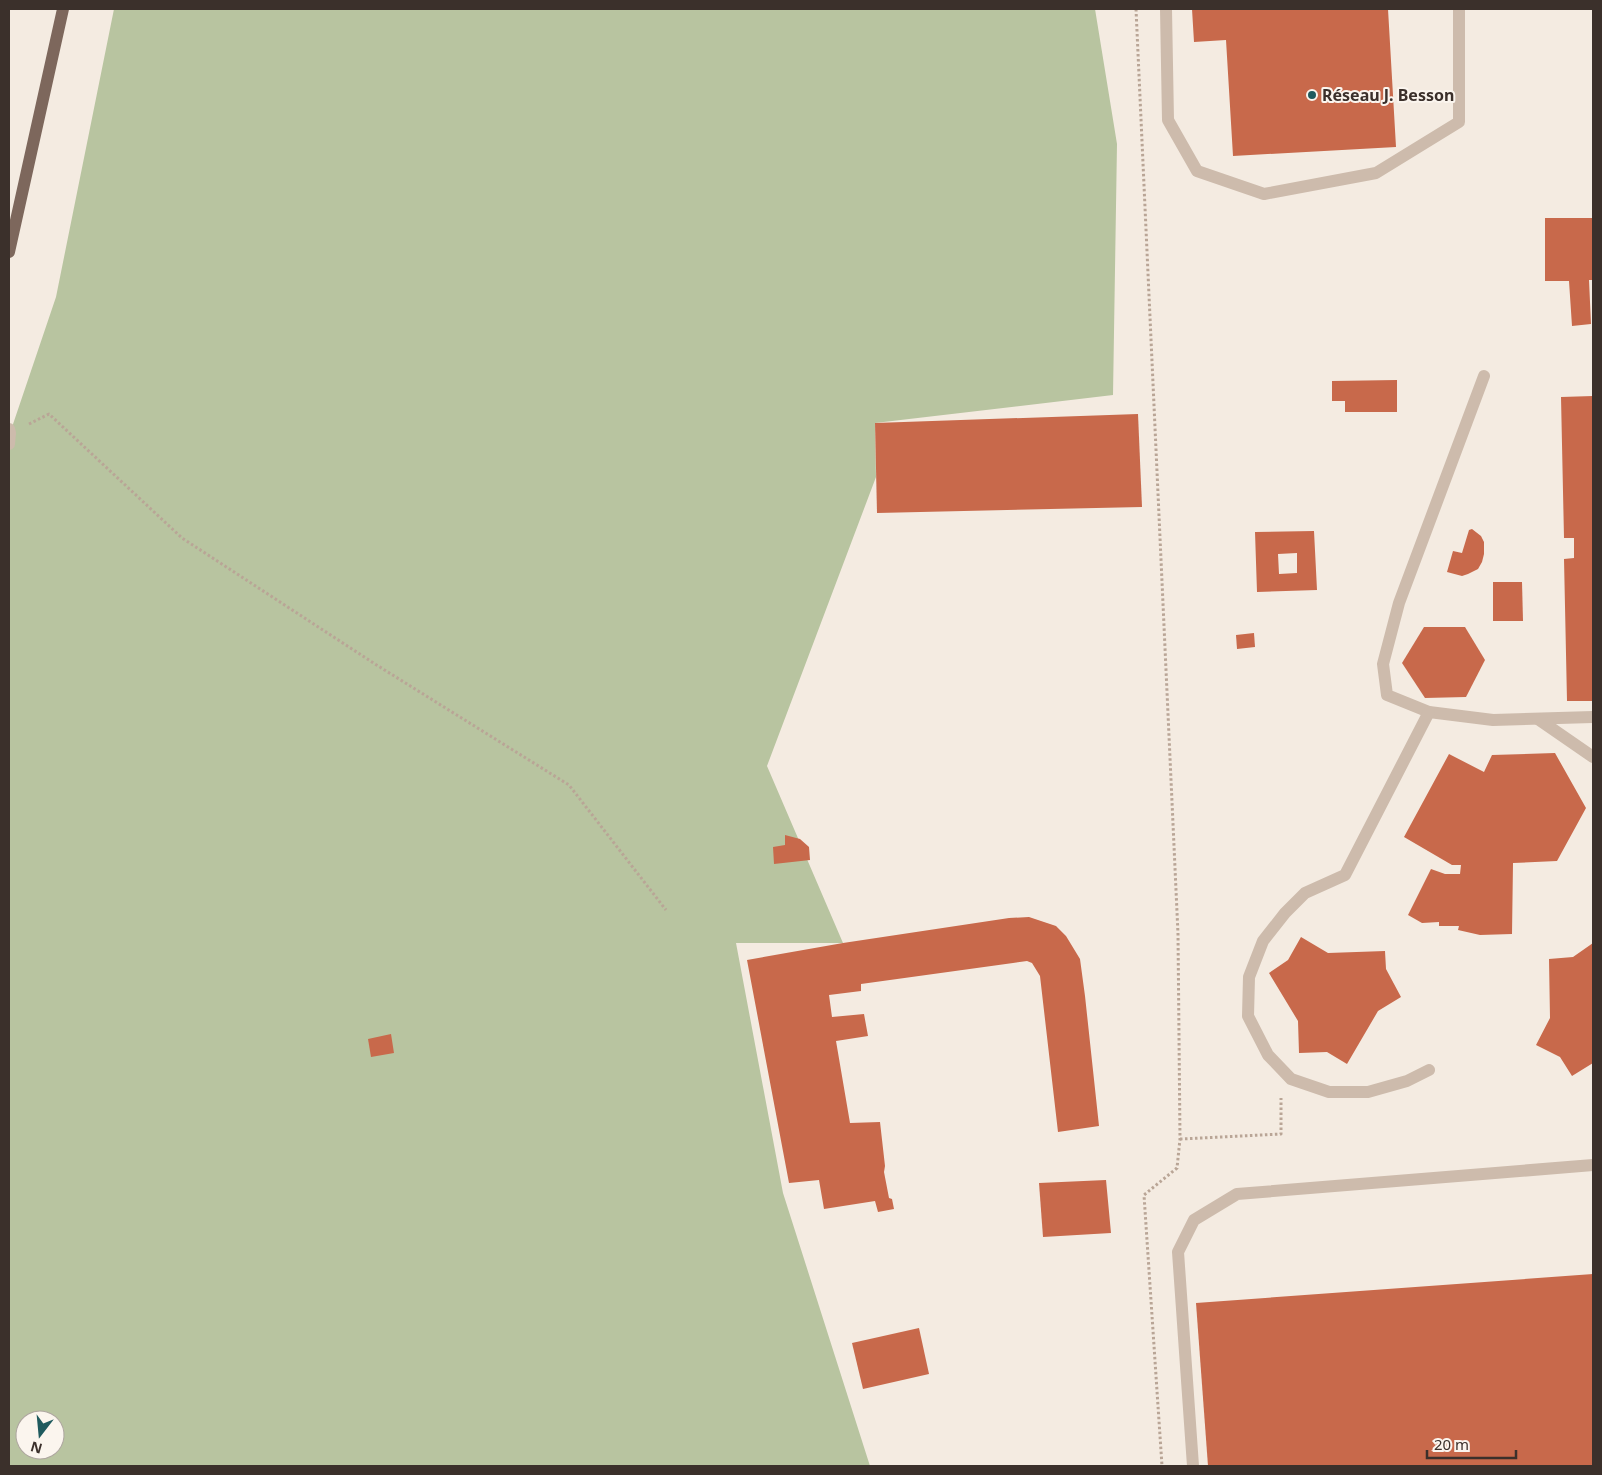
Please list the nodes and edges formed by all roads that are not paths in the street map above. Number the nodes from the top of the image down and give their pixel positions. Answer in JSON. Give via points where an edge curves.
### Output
{"nodes":[{"id":1,"x":63,"y":9,"type":"edge"},
{"id":2,"x":1166,"y":9,"type":"edge"},
{"id":3,"x":1459,"y":9,"type":"edge"},
{"id":4,"x":9,"y":252,"type":"edge"},
{"id":5,"x":1484,"y":376,"type":"dead end"},
{"id":6,"x":1428,"y":712,"type":"junction"},
{"id":7,"x":1593,"y":717,"type":"edge"},
{"id":8,"x":1538,"y":718,"type":"junction"},
{"id":9,"x":1593,"y":757,"type":"edge"},
{"id":10,"x":1429,"y":1070,"type":"dead end"},
{"id":11,"x":1593,"y":1165,"type":"edge"},
{"id":12,"x":1193,"y":1466,"type":"edge"}],
"edges":[{"from":1,"to":4,"type":"main road"},
{"from":2,"to":3,"type":"lane","via":[[1168,120],[1197,171],[1264,194],[1376,174],[1459,122]]},
{"from":5,"to":6,"type":"lane","via":[[1399,603],[1383,664],[1387,695]]},
{"from":6,"to":8,"type":"lane","via":[[1493,720]]},
{"from":6,"to":10,"type":"lane","via":[[1345,875],[1305,893],[1263,941],[1249,977],[1248,1016],[1268,1055],[1291,1079],[1329,1092],[1368,1092],[1407,1081]]},
{"from":7,"to":8,"type":"lane"},
{"from":8,"to":9,"type":"lane"},
{"from":11,"to":12,"type":"lane","via":[[1238,1194],[1194,1220],[1178,1252]]}]}
